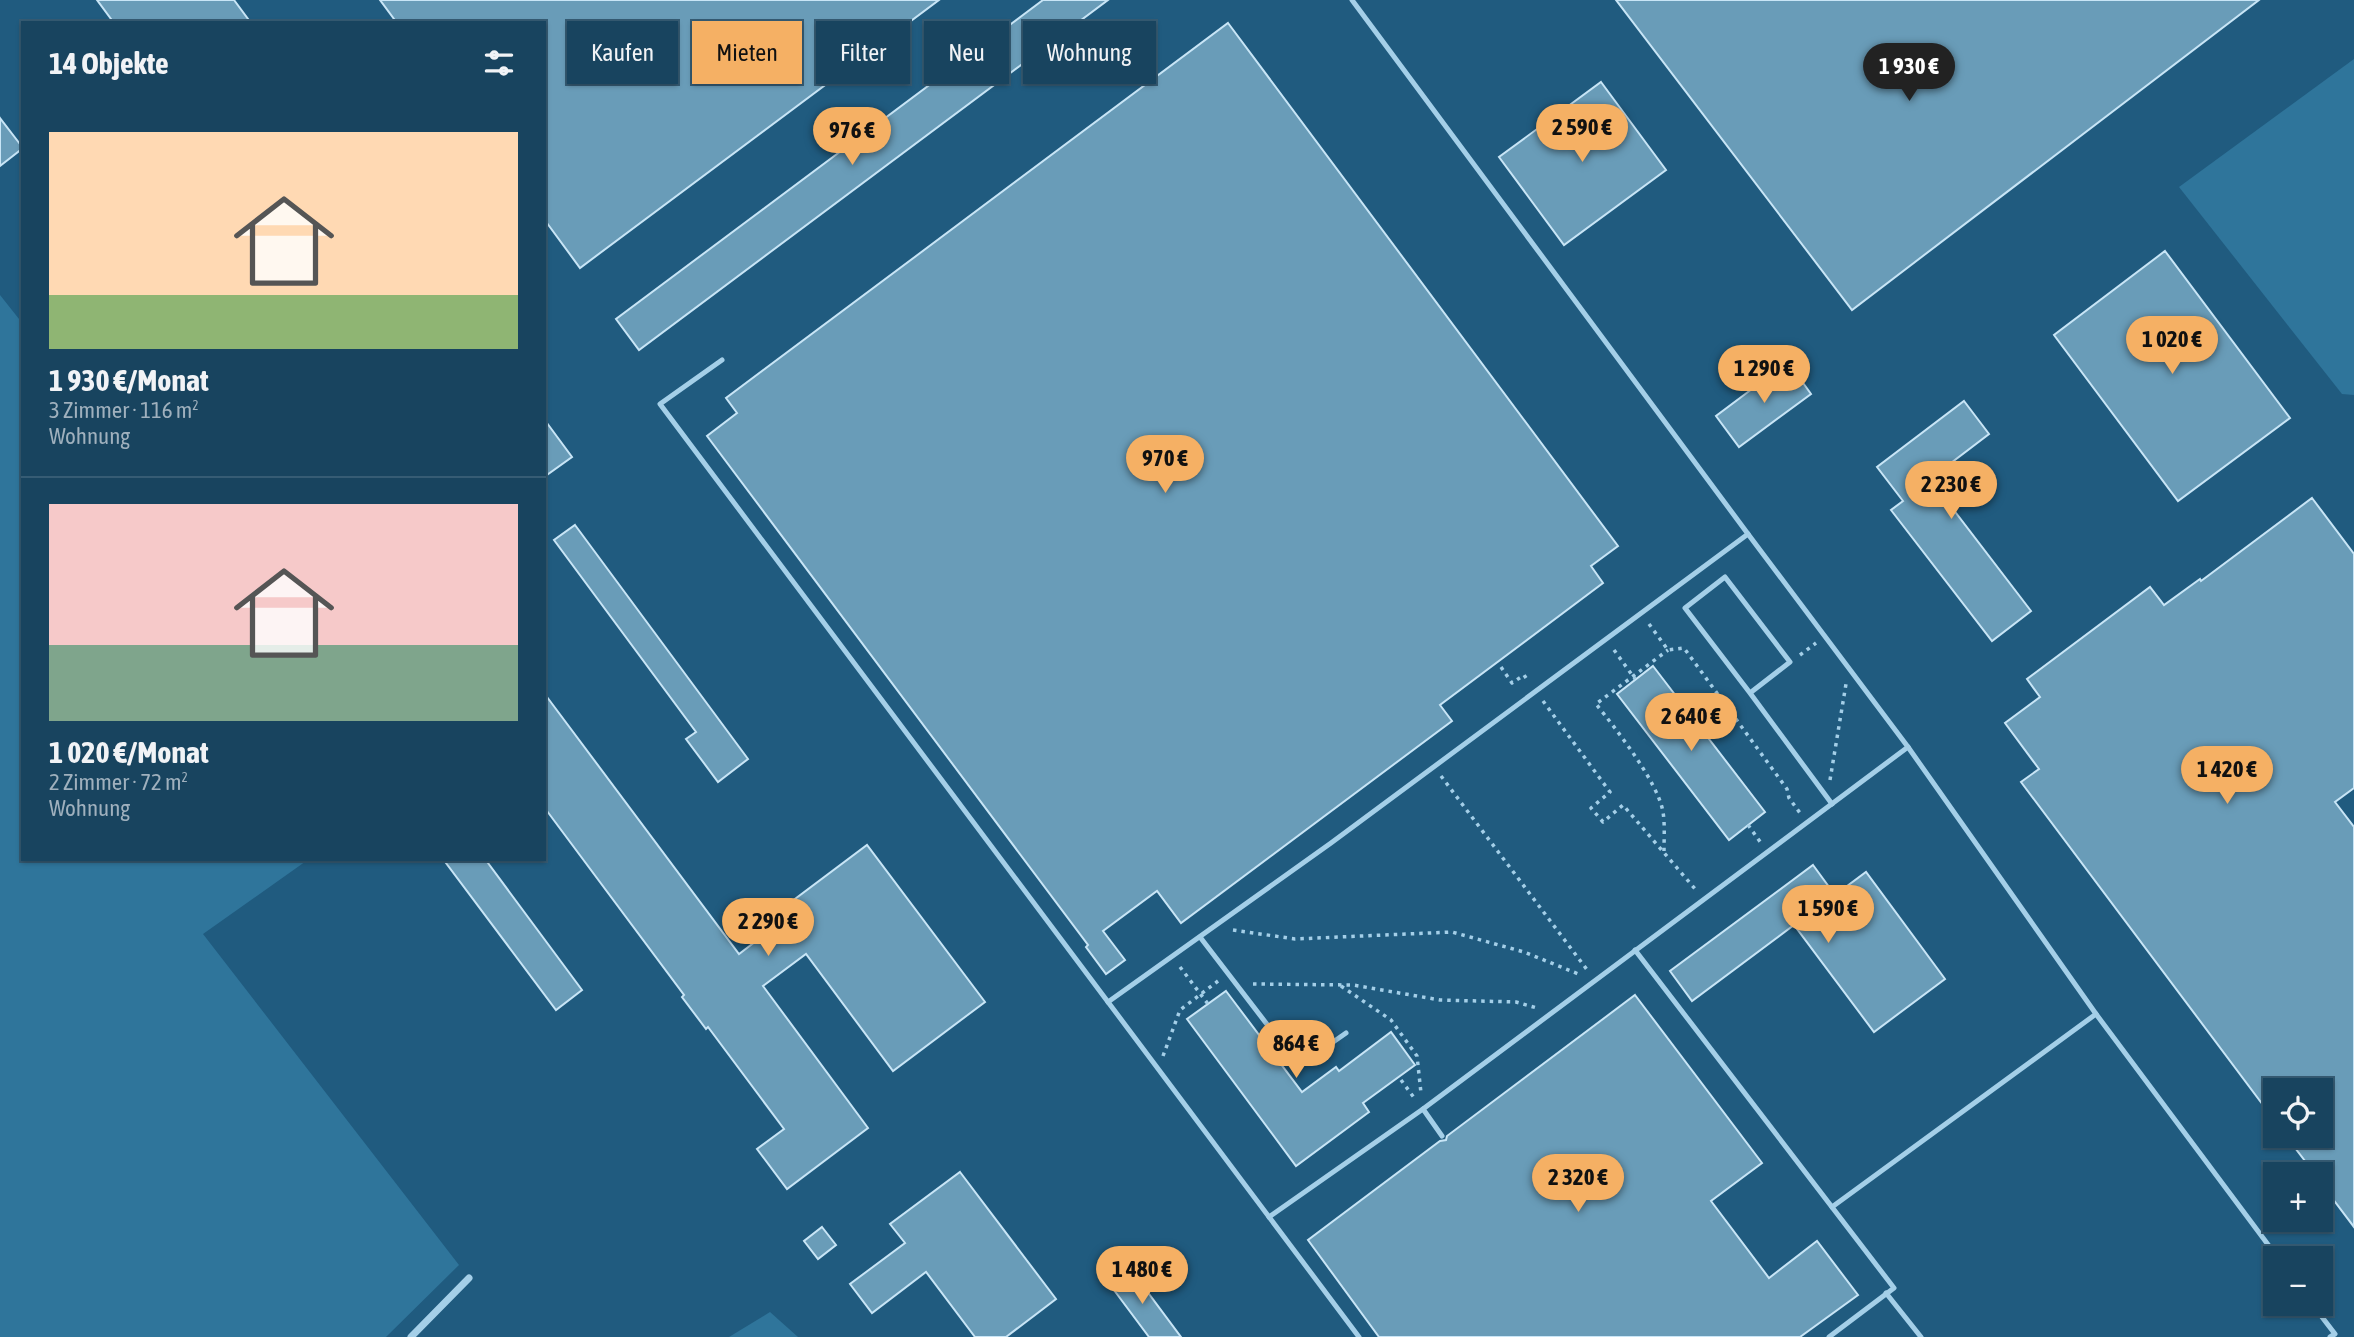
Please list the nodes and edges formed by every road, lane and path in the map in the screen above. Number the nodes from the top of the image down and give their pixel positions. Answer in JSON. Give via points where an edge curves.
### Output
{"nodes":[{"id":1,"x":1352,"y":0,"type":"edge"},
{"id":2,"x":722,"y":360,"type":"dead end"},
{"id":3,"x":1748,"y":534,"type":"junction"},
{"id":4,"x":1641,"y":614,"type":"junction"},
{"id":5,"x":1825,"y":636,"type":"junction"},
{"id":6,"x":1606,"y":640,"type":"junction"},
{"id":7,"x":1668,"y":650,"type":"junction"},
{"id":8,"x":1790,"y":662,"type":"junction"},
{"id":9,"x":1501,"y":667,"type":"dead end"},
{"id":10,"x":1850,"y":669,"type":"junction"},
{"id":11,"x":1634,"y":678,"type":"junction"},
{"id":12,"x":1535,"y":691,"type":"junction"},
{"id":13,"x":1749,"y":693,"type":"junction"},
{"id":14,"x":1908,"y":747,"type":"junction"},
{"id":15,"x":1433,"y":766,"type":"junction"},
{"id":16,"x":1827,"y":797,"type":"junction"},
{"id":17,"x":1832,"y":804,"type":"junction"},
{"id":18,"x":1807,"y":822,"type":"junction"},
{"id":19,"x":1748,"y":825,"type":"dead end"},
{"id":20,"x":1768,"y":852,"type":"junction"},
{"id":21,"x":1664,"y":853,"type":"junction"},
{"id":22,"x":1704,"y":900,"type":"junction"},
{"id":23,"x":1213,"y":927,"type":"junction"},
{"id":24,"x":1200,"y":937,"type":"junction"},
{"id":25,"x":1636,"y":950,"type":"junction"},
{"id":26,"x":1172,"y":957,"type":"junction"},
{"id":27,"x":1228,"y":973,"type":"junction"},
{"id":28,"x":1595,"y":981,"type":"junction"},
{"id":29,"x":1339,"y":984,"type":"junction"},
{"id":30,"x":1238,"y":986,"type":"junction"},
{"id":31,"x":1201,"y":994,"type":"junction"},
{"id":32,"x":1108,"y":1002,"type":"junction"},
{"id":33,"x":1208,"y":1004,"type":"dead end"},
{"id":34,"x":1552,"y":1013,"type":"junction"},
{"id":35,"x":2096,"y":1014,"type":"junction"},
{"id":36,"x":1346,"y":1033,"type":"dead end"},
{"id":37,"x":1158,"y":1068,"type":"junction"},
{"id":38,"x":1401,"y":1080,"type":"dead end"},
{"id":39,"x":1423,"y":1109,"type":"junction"},
{"id":40,"x":1442,"y":1136,"type":"dead end"},
{"id":41,"x":1832,"y":1207,"type":"junction"},
{"id":42,"x":1269,"y":1217,"type":"junction"},
{"id":43,"x":2269,"y":1246,"type":"edge"},
{"id":44,"x":470,"y":1278,"type":"dead end"},
{"id":45,"x":1886,"y":1293,"type":"junction"},
{"id":46,"x":2321,"y":1316,"type":"edge"},
{"id":47,"x":411,"y":1337,"type":"edge"},
{"id":48,"x":1359,"y":1337,"type":"edge"},
{"id":49,"x":1829,"y":1337,"type":"edge"},
{"id":50,"x":1921,"y":1337,"type":"edge"},
{"id":51,"x":2330,"y":1337,"type":"edge"}],
"edges":[{"from":1,"to":3,"type":"lane"},
{"from":2,"to":32,"type":"lane","via":[[660,404]]},
{"from":3,"to":4,"type":"lane"},
{"from":3,"to":5,"type":"lane"},
{"from":4,"to":6,"type":"lane"},
{"from":4,"to":7,"type":"path"},
{"from":5,"to":8,"type":"path"},
{"from":5,"to":10,"type":"lane"},
{"from":6,"to":11,"type":"path"},
{"from":6,"to":12,"type":"lane"},
{"from":7,"to":11,"type":"path"},
{"from":7,"to":18,"type":"path","via":[[1684,648]]},
{"from":8,"to":13,"type":"lane"},
{"from":8,"to":13,"type":"lane","via":[[1725,577],[1705,592],[1685,608]]},
{"from":9,"to":12,"type":"path","via":[[1512,683],[1524,675]]},
{"from":10,"to":14,"type":"lane"},
{"from":10,"to":16,"type":"path"},
{"from":11,"to":21,"type":"path","via":[[1596,704],[1624,740],[1663,811]]},
{"from":12,"to":15,"type":"lane"},
{"from":12,"to":21,"type":"path","via":[[1610,792],[1591,808],[1603,822],[1623,806]]},
{"from":13,"to":16,"type":"lane"},
{"from":14,"to":17,"type":"lane"},
{"from":14,"to":35,"type":"lane"},
{"from":15,"to":23,"type":"lane"},
{"from":15,"to":28,"type":"path"},
{"from":16,"to":17,"type":"lane"},
{"from":17,"to":18,"type":"lane"},
{"from":18,"to":20,"type":"lane"},
{"from":19,"to":20,"type":"path"},
{"from":20,"to":22,"type":"lane"},
{"from":21,"to":22,"type":"path"},
{"from":22,"to":25,"type":"lane"},
{"from":23,"to":24,"type":"lane"},
{"from":23,"to":28,"type":"path","via":[[1295,939],[1452,932],[1524,952]]},
{"from":24,"to":26,"type":"lane"},
{"from":24,"to":27,"type":"lane"},
{"from":25,"to":28,"type":"lane"},
{"from":25,"to":41,"type":"lane"},
{"from":26,"to":31,"type":"path"},
{"from":26,"to":32,"type":"lane"},
{"from":27,"to":30,"type":"lane"},
{"from":27,"to":31,"type":"path"},
{"from":28,"to":34,"type":"lane"},
{"from":29,"to":30,"type":"path"},
{"from":29,"to":34,"type":"path","via":[[1440,1000],[1516,1002]]},
{"from":29,"to":39,"type":"path","via":[[1391,1020],[1417,1056]]},
{"from":30,"to":36,"type":"lane","via":[[1299,1066]]},
{"from":31,"to":33,"type":"path"},
{"from":31,"to":37,"type":"path","via":[[1180,1010]]},
{"from":32,"to":37,"type":"lane"},
{"from":34,"to":39,"type":"lane"},
{"from":35,"to":41,"type":"lane"},
{"from":35,"to":43,"type":"lane"},
{"from":37,"to":42,"type":"lane"},
{"from":38,"to":39,"type":"path"},
{"from":39,"to":40,"type":"lane"},
{"from":39,"to":42,"type":"lane"},
{"from":41,"to":45,"type":"lane","via":[[1894,1288]]},
{"from":42,"to":48,"type":"lane"},
{"from":44,"to":47,"type":"street"},
{"from":45,"to":49,"type":"lane"},
{"from":45,"to":50,"type":"lane"},
{"from":46,"to":51,"type":"lane","via":[[2335,1334]]}]}
